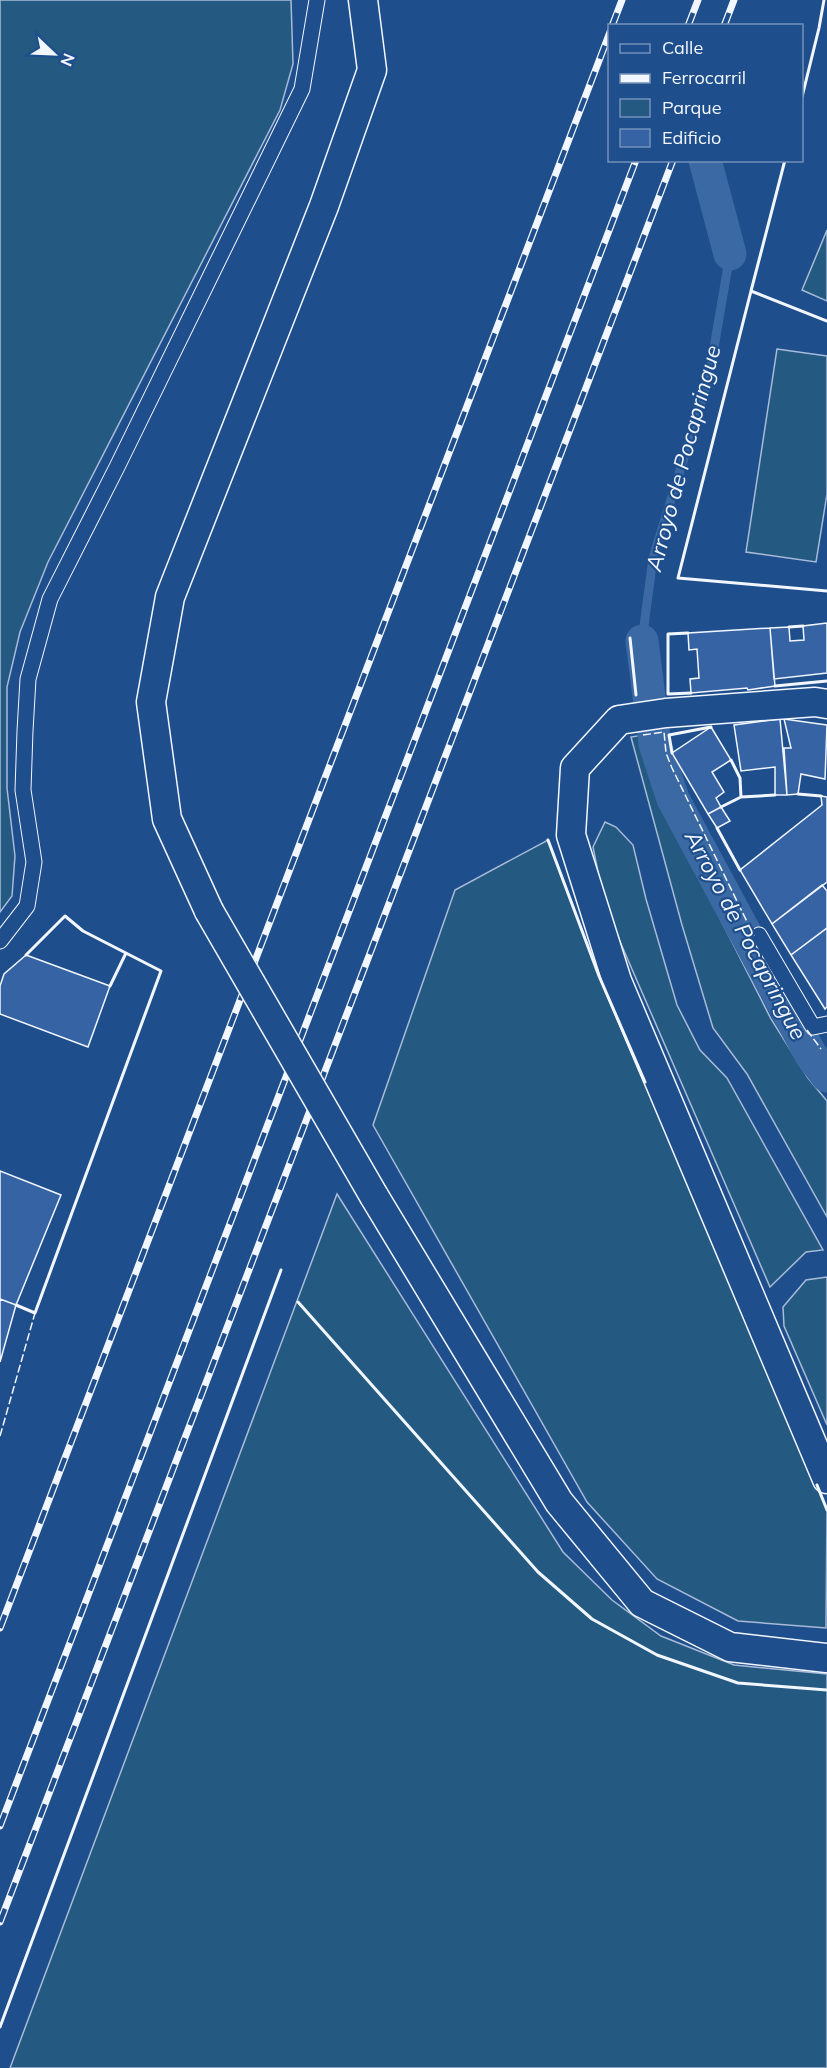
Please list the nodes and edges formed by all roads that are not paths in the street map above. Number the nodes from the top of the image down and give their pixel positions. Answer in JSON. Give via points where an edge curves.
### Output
{"nodes":[{"id":1,"x":317,"y":0,"type":"edge"},
{"id":2,"x":363,"y":0,"type":"edge"},
{"id":3,"x":827,"y":704,"type":"edge"},
{"id":4,"x":759,"y":935,"type":"dead end"},
{"id":5,"x":0,"y":941,"type":"edge"},
{"id":6,"x":827,"y":1024,"type":"edge"},
{"id":7,"x":827,"y":1479,"type":"edge"},
{"id":8,"x":827,"y":1658,"type":"edge"}],
"edges":[{"from":1,"to":5,"type":"lane","via":[[302,89],[50,599],[28,679],[23,790],[34,862],[27,906]]},
{"from":2,"to":8,"type":"street","bridge":true,"via":[[372,70],[324,206],[170,597],[151,702],[167,819],[209,911],[374,1196],[559,1502],[642,1603],[730,1647]]},
{"from":3,"to":7,"type":"street","via":[[642,717],[575,768],[571,835],[617,981]]},
{"from":4,"to":6,"type":"lane","via":[[813,1027]]}]}
